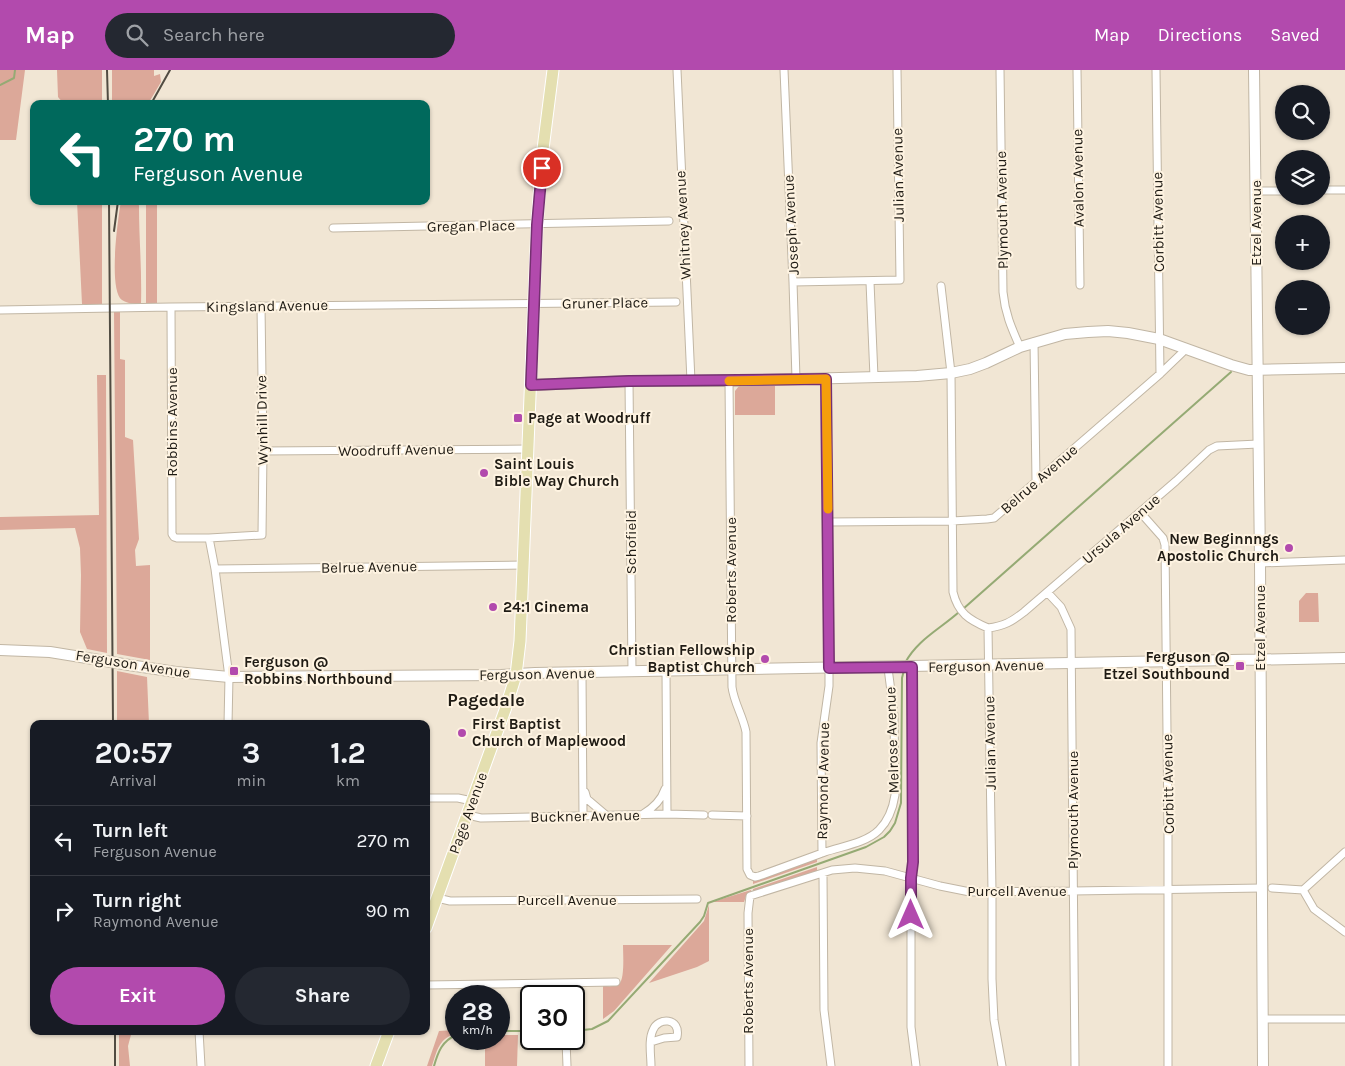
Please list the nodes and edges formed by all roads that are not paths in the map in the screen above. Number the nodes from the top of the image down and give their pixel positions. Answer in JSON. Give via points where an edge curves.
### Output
{"nodes":[{"id":1,"x":553,"y":70,"type":"edge"},
{"id":2,"x":677,"y":70,"type":"edge"},
{"id":3,"x":784,"y":70,"type":"edge"},
{"id":4,"x":897,"y":70,"type":"edge"},
{"id":5,"x":1000,"y":70,"type":"edge"},
{"id":6,"x":1077,"y":70,"type":"edge"},
{"id":7,"x":1156,"y":70,"type":"edge"},
{"id":8,"x":1254,"y":70,"type":"edge"},
{"id":9,"x":1330,"y":190,"type":"edge"},
{"id":10,"x":1345,"y":190,"type":"edge"},
{"id":11,"x":1256,"y":191,"type":"junction"},
{"id":12,"x":1275,"y":191,"type":"edge"},
{"id":13,"x":669,"y":221,"type":"dead end"},
{"id":14,"x":537,"y":225,"type":"junction"},
{"id":15,"x":333,"y":228,"type":"dead end"},
{"id":16,"x":793,"y":282,"type":"junction"},
{"id":17,"x":870,"y":282,"type":"junction"},
{"id":18,"x":1080,"y":285,"type":"dead end"},
{"id":19,"x":941,"y":286,"type":"dead end"},
{"id":20,"x":676,"y":302,"type":"dead end"},
{"id":21,"x":534,"y":304,"type":"junction"},
{"id":22,"x":261,"y":306,"type":"junction"},
{"id":23,"x":171,"y":307,"type":"junction"},
{"id":24,"x":0,"y":310,"type":"edge"},
{"id":25,"x":1159,"y":339,"type":"junction"},
{"id":26,"x":1034,"y":342,"type":"junction"},
{"id":27,"x":1020,"y":347,"type":"junction"},
{"id":28,"x":1186,"y":349,"type":"junction"},
{"id":29,"x":1345,"y":368,"type":"edge"},
{"id":30,"x":1257,"y":370,"type":"junction"},
{"id":31,"x":951,"y":373,"type":"junction"},
{"id":32,"x":1160,"y":374,"type":"junction"},
{"id":33,"x":874,"y":377,"type":"junction"},
{"id":34,"x":826,"y":379,"type":"junction"},
{"id":35,"x":691,"y":380,"type":"junction"},
{"id":36,"x":796,"y":380,"type":"junction"},
{"id":37,"x":629,"y":381,"type":"junction"},
{"id":38,"x":730,"y":381,"type":"junction"},
{"id":39,"x":531,"y":385,"type":"junction"},
{"id":40,"x":1258,"y":444,"type":"junction"},
{"id":41,"x":528,"y":448,"type":"junction"},
{"id":42,"x":263,"y":451,"type":"junction"},
{"id":43,"x":1036,"y":481,"type":"junction"},
{"id":44,"x":1140,"y":512,"type":"junction"},
{"id":45,"x":952,"y":521,"type":"junction"},
{"id":46,"x":828,"y":522,"type":"junction"},
{"id":47,"x":209,"y":538,"type":"junction"},
{"id":48,"x":1345,"y":560,"type":"edge"},
{"id":49,"x":1260,"y":562,"type":"junction"},
{"id":50,"x":524,"y":566,"type":"junction"},
{"id":51,"x":215,"y":568,"type":"junction"},
{"id":52,"x":1047,"y":592,"type":"junction"},
{"id":53,"x":988,"y":628,"type":"junction"},
{"id":54,"x":0,"y":650,"type":"edge"},
{"id":55,"x":1345,"y":658,"type":"edge"},
{"id":56,"x":1260,"y":660,"type":"junction"},
{"id":57,"x":1166,"y":662,"type":"junction"},
{"id":58,"x":1072,"y":664,"type":"junction"},
{"id":59,"x":988,"y":666,"type":"junction"},
{"id":60,"x":907,"y":667,"type":"junction"},
{"id":61,"x":829,"y":668,"type":"junction"},
{"id":62,"x":888,"y":668,"type":"junction"},
{"id":63,"x":731,"y":670,"type":"junction"},
{"id":64,"x":666,"y":671,"type":"junction"},
{"id":65,"x":632,"y":672,"type":"junction"},
{"id":66,"x":582,"y":673,"type":"junction"},
{"id":67,"x":516,"y":675,"type":"junction"},
{"id":68,"x":229,"y":677,"type":"junction"},
{"id":69,"x":228,"y":720,"type":"edge"},
{"id":70,"x":583,"y":786,"type":"junction"},
{"id":71,"x":666,"y":787,"type":"junction"},
{"id":72,"x":430,"y":798,"type":"edge"},
{"id":73,"x":472,"y":801,"type":"junction"},
{"id":74,"x":667,"y":814,"type":"junction"},
{"id":75,"x":468,"y":815,"type":"junction"},
{"id":76,"x":642,"y":815,"type":"junction"},
{"id":77,"x":704,"y":815,"type":"dead end"},
{"id":78,"x":712,"y":815,"type":"dead end"},
{"id":79,"x":583,"y":816,"type":"junction"},
{"id":80,"x":608,"y":816,"type":"junction"},
{"id":81,"x":747,"y":816,"type":"junction"},
{"id":82,"x":1345,"y":852,"type":"edge"},
{"id":83,"x":822,"y":853,"type":"junction"},
{"id":84,"x":823,"y":874,"type":"junction"},
{"id":85,"x":911,"y":878,"type":"junction"},
{"id":86,"x":1267,"y":888,"type":"junction"},
{"id":87,"x":1168,"y":890,"type":"junction"},
{"id":88,"x":1303,"y":890,"type":"junction"},
{"id":89,"x":992,"y":892,"type":"junction"},
{"id":90,"x":1073,"y":892,"type":"junction"},
{"id":91,"x":750,"y":896,"type":"joint"},
{"id":92,"x":437,"y":898,"type":"junction"},
{"id":93,"x":697,"y":899,"type":"dead end"},
{"id":94,"x":430,"y":913,"type":"edge"},
{"id":95,"x":1345,"y":932,"type":"edge"},
{"id":96,"x":616,"y":982,"type":"dead end"},
{"id":97,"x":430,"y":985,"type":"edge"},
{"id":98,"x":1263,"y":1019,"type":"junction"},
{"id":99,"x":1345,"y":1019,"type":"edge"},
{"id":100,"x":199,"y":1035,"type":"edge"},
{"id":101,"x":388,"y":1035,"type":"edge"},
{"id":102,"x":651,"y":1042,"type":"dead end"},
{"id":103,"x":566,"y":1050,"type":"edge"},
{"id":104,"x":201,"y":1066,"type":"edge"},
{"id":105,"x":376,"y":1066,"type":"edge"},
{"id":106,"x":566,"y":1066,"type":"edge"},
{"id":107,"x":651,"y":1066,"type":"edge"},
{"id":108,"x":749,"y":1066,"type":"edge"},
{"id":109,"x":831,"y":1066,"type":"edge"},
{"id":110,"x":916,"y":1066,"type":"edge"},
{"id":111,"x":1002,"y":1066,"type":"edge"},
{"id":112,"x":1075,"y":1066,"type":"edge"},
{"id":113,"x":1168,"y":1066,"type":"edge"},
{"id":114,"x":1263,"y":1066,"type":"edge"}],
"edges":[{"from":1,"to":14,"type":"main road","name":"Page Avenue"},
{"from":2,"to":35,"type":"street","name":"Whitney Avenue"},
{"from":3,"to":16,"type":"street","name":"Joseph Avenue"},
{"from":4,"to":17,"type":"street","name":"Julian Avenue","via":[[900,280]]},
{"from":5,"to":27,"type":"street","name":"Plymouth Avenue","via":[[1003,292],[1009,322]]},
{"from":6,"to":18,"type":"street","name":"Avalon Avenue"},
{"from":7,"to":25,"type":"street","name":"Corbitt Avenue"},
{"from":8,"to":11,"type":"street","name":"Etzel Avenue"},
{"from":9,"to":10,"type":"street"},
{"from":11,"to":12,"type":"street"},
{"from":11,"to":30,"type":"street","name":"Etzel Avenue"},
{"from":13,"to":14,"type":"street","name":"Gregan Place"},
{"from":14,"to":15,"type":"street","name":"Gregan Place"},
{"from":14,"to":21,"type":"main road","name":"Page Avenue"},
{"from":16,"to":17,"type":"street"},
{"from":16,"to":36,"type":"street","name":"Joseph Avenue"},
{"from":17,"to":33,"type":"street"},
{"from":19,"to":31,"type":"street"},
{"from":20,"to":21,"type":"street","name":"Gruner Place"},
{"from":21,"to":22,"type":"street","name":"Kingsland Avenue"},
{"from":21,"to":39,"type":"main road","name":"Page Avenue"},
{"from":22,"to":23,"type":"street","name":"Kingsland Avenue"},
{"from":22,"to":42,"type":"street","name":"Wynhill Drive"},
{"from":23,"to":24,"type":"street","name":"Kingsland Avenue"},
{"from":23,"to":47,"type":"street","name":"Robbins Avenue","via":[[172,534],[177,538]]},
{"from":25,"to":26,"type":"street","via":[[1108,331],[1065,334]]},
{"from":25,"to":28,"type":"street"},
{"from":25,"to":32,"type":"street","name":"Corbitt Avenue"},
{"from":26,"to":27,"type":"street"},
{"from":26,"to":43,"type":"street"},
{"from":27,"to":31,"type":"street","via":[[986,363]]},
{"from":28,"to":30,"type":"street","via":[[1237,367]]},
{"from":28,"to":32,"type":"street","name":"Belrue Avenue"},
{"from":29,"to":30,"type":"street"},
{"from":30,"to":40,"type":"street","name":"Etzel Avenue"},
{"from":31,"to":33,"type":"street"},
{"from":31,"to":45,"type":"street"},
{"from":32,"to":43,"type":"street","name":"Belrue Avenue"},
{"from":33,"to":34,"type":"street"},
{"from":34,"to":36,"type":"street"},
{"from":34,"to":46,"type":"street","name":"Raymond Avenue"},
{"from":35,"to":37,"type":"street"},
{"from":35,"to":38,"type":"street"},
{"from":36,"to":38,"type":"street"},
{"from":37,"to":39,"type":"street"},
{"from":37,"to":65,"type":"street","name":"Schofield"},
{"from":38,"to":63,"type":"street","name":"Roberts Avenue"},
{"from":39,"to":41,"type":"main road","name":"Page Avenue"},
{"from":40,"to":44,"type":"street","name":"Ursula Avenue","via":[[1218,446],[1209,450]]},
{"from":40,"to":49,"type":"street","name":"Etzel Avenue"},
{"from":41,"to":42,"type":"street","name":"Woodruff Avenue"},
{"from":41,"to":50,"type":"main road","name":"Page Avenue"},
{"from":42,"to":47,"type":"street","name":"Wynhill Drive","via":[[262,534]]},
{"from":43,"to":45,"type":"street","name":"Belrue Avenue","via":[[994,518]]},
{"from":44,"to":52,"type":"street","name":"Ursula Avenue"},
{"from":44,"to":57,"type":"street","name":"Corbitt Avenue","via":[[1163,538],[1165,545]]},
{"from":45,"to":46,"type":"street","name":"Belrue Avenue"},
{"from":45,"to":53,"type":"street","via":[[956,601],[971,621]]},
{"from":46,"to":61,"type":"street","name":"Raymond Avenue"},
{"from":47,"to":51,"type":"street"},
{"from":48,"to":49,"type":"street"},
{"from":49,"to":56,"type":"street","name":"Etzel Avenue"},
{"from":50,"to":51,"type":"street","name":"Belrue Avenue"},
{"from":50,"to":67,"type":"main road","name":"Page Avenue"},
{"from":51,"to":68,"type":"street"},
{"from":52,"to":53,"type":"street","name":"Ursula Avenue","via":[[1007,624]]},
{"from":52,"to":58,"type":"street","name":"Plymouth Avenue","via":[[1061,607],[1071,629]]},
{"from":53,"to":59,"type":"street","name":"Julian Avenue"},
{"from":54,"to":68,"type":"street","name":"Ferguson Avenue","bridge":true,"via":[[50,652]]},
{"from":55,"to":56,"type":"street","name":"Ferguson Avenue"},
{"from":56,"to":57,"type":"street","name":"Ferguson Avenue"},
{"from":56,"to":86,"type":"street","name":"Etzel Avenue"},
{"from":57,"to":58,"type":"street","name":"Ferguson Avenue"},
{"from":57,"to":87,"type":"street","name":"Corbitt Avenue"},
{"from":58,"to":59,"type":"street","name":"Ferguson Avenue"},
{"from":58,"to":90,"type":"street","name":"Plymouth Avenue"},
{"from":59,"to":60,"type":"street","name":"Ferguson Avenue"},
{"from":59,"to":89,"type":"street","name":"Julian Avenue"},
{"from":60,"to":62,"type":"street","name":"Ferguson Avenue"},
{"from":60,"to":85,"type":"street","name":"Melrose Avenue"},
{"from":61,"to":62,"type":"street","name":"Ferguson Avenue"},
{"from":61,"to":63,"type":"street","name":"Ferguson Avenue"},
{"from":61,"to":83,"type":"street","name":"Raymond Avenue","via":[[821,743]]},
{"from":62,"to":83,"type":"street","name":"Melrose Avenue","via":[[894,715],[892,807],[885,822],[873,835]]},
{"from":63,"to":64,"type":"street","name":"Ferguson Avenue"},
{"from":63,"to":81,"type":"street","name":"Roberts Avenue","via":[[733,694],[746,732]]},
{"from":64,"to":65,"type":"street","name":"Ferguson Avenue"},
{"from":64,"to":71,"type":"street"},
{"from":65,"to":66,"type":"street","name":"Ferguson Avenue"},
{"from":66,"to":67,"type":"street","name":"Ferguson Avenue"},
{"from":66,"to":70,"type":"street"},
{"from":67,"to":68,"type":"street","name":"Ferguson Avenue"},
{"from":67,"to":73,"type":"main road","name":"Page Avenue"},
{"from":68,"to":69,"type":"street"},
{"from":70,"to":79,"type":"street"},
{"from":70,"to":80,"type":"street","via":[[587,799]]},
{"from":71,"to":74,"type":"street"},
{"from":71,"to":76,"type":"street","via":[[657,804]]},
{"from":72,"to":73,"type":"street"},
{"from":73,"to":75,"type":"main road","name":"Page Avenue"},
{"from":74,"to":76,"type":"street","name":"Buckner Avenue"},
{"from":74,"to":77,"type":"street","name":"Buckner Avenue"},
{"from":75,"to":79,"type":"street","name":"Buckner Avenue","via":[[481,818]]},
{"from":75,"to":92,"type":"main road","name":"Page Avenue"},
{"from":76,"to":80,"type":"street","name":"Buckner Avenue"},
{"from":78,"to":81,"type":"street"},
{"from":79,"to":80,"type":"street","name":"Buckner Avenue"},
{"from":81,"to":83,"type":"street","name":"Roberts Avenue","via":[[747,869],[750,875],[760,876]]},
{"from":82,"to":88,"type":"street"},
{"from":84,"to":85,"type":"street","name":"Purcell Avenue","via":[[848,868],[871,869]]},
{"from":84,"to":91,"type":"street","name":"Purcell Avenue"},
{"from":84,"to":109,"type":"street","via":[[824,1010]]},
{"from":85,"to":89,"type":"street","name":"Purcell Avenue","via":[[955,890]]},
{"from":85,"to":110,"type":"street","name":"Melrose Avenue","via":[[911,1027]]},
{"from":86,"to":87,"type":"street","name":"Purcell Avenue"},
{"from":86,"to":88,"type":"street","name":"Purcell Avenue"},
{"from":86,"to":98,"type":"street","name":"Etzel Avenue"},
{"from":87,"to":90,"type":"street","name":"Purcell Avenue"},
{"from":87,"to":113,"type":"street","name":"Corbitt Avenue"},
{"from":88,"to":95,"type":"street","via":[[1314,909]]},
{"from":89,"to":90,"type":"street","name":"Purcell Avenue"},
{"from":89,"to":111,"type":"street","name":"Julian Avenue","via":[[993,1005]]},
{"from":90,"to":112,"type":"street","name":"Plymouth Avenue"},
{"from":91,"to":108,"type":"street","name":"Roberts Avenue"},
{"from":92,"to":93,"type":"street","name":"Purcell Avenue","via":[[450,901]]},
{"from":92,"to":94,"type":"main road","name":"Page Avenue"},
{"from":96,"to":97,"type":"street"},
{"from":98,"to":99,"type":"street"},
{"from":98,"to":114,"type":"street","name":"Etzel Avenue"},
{"from":100,"to":104,"type":"street"},
{"from":101,"to":105,"type":"main road"},
{"from":102,"to":107,"type":"street"},
{"from":103,"to":106,"type":"street"}]}
